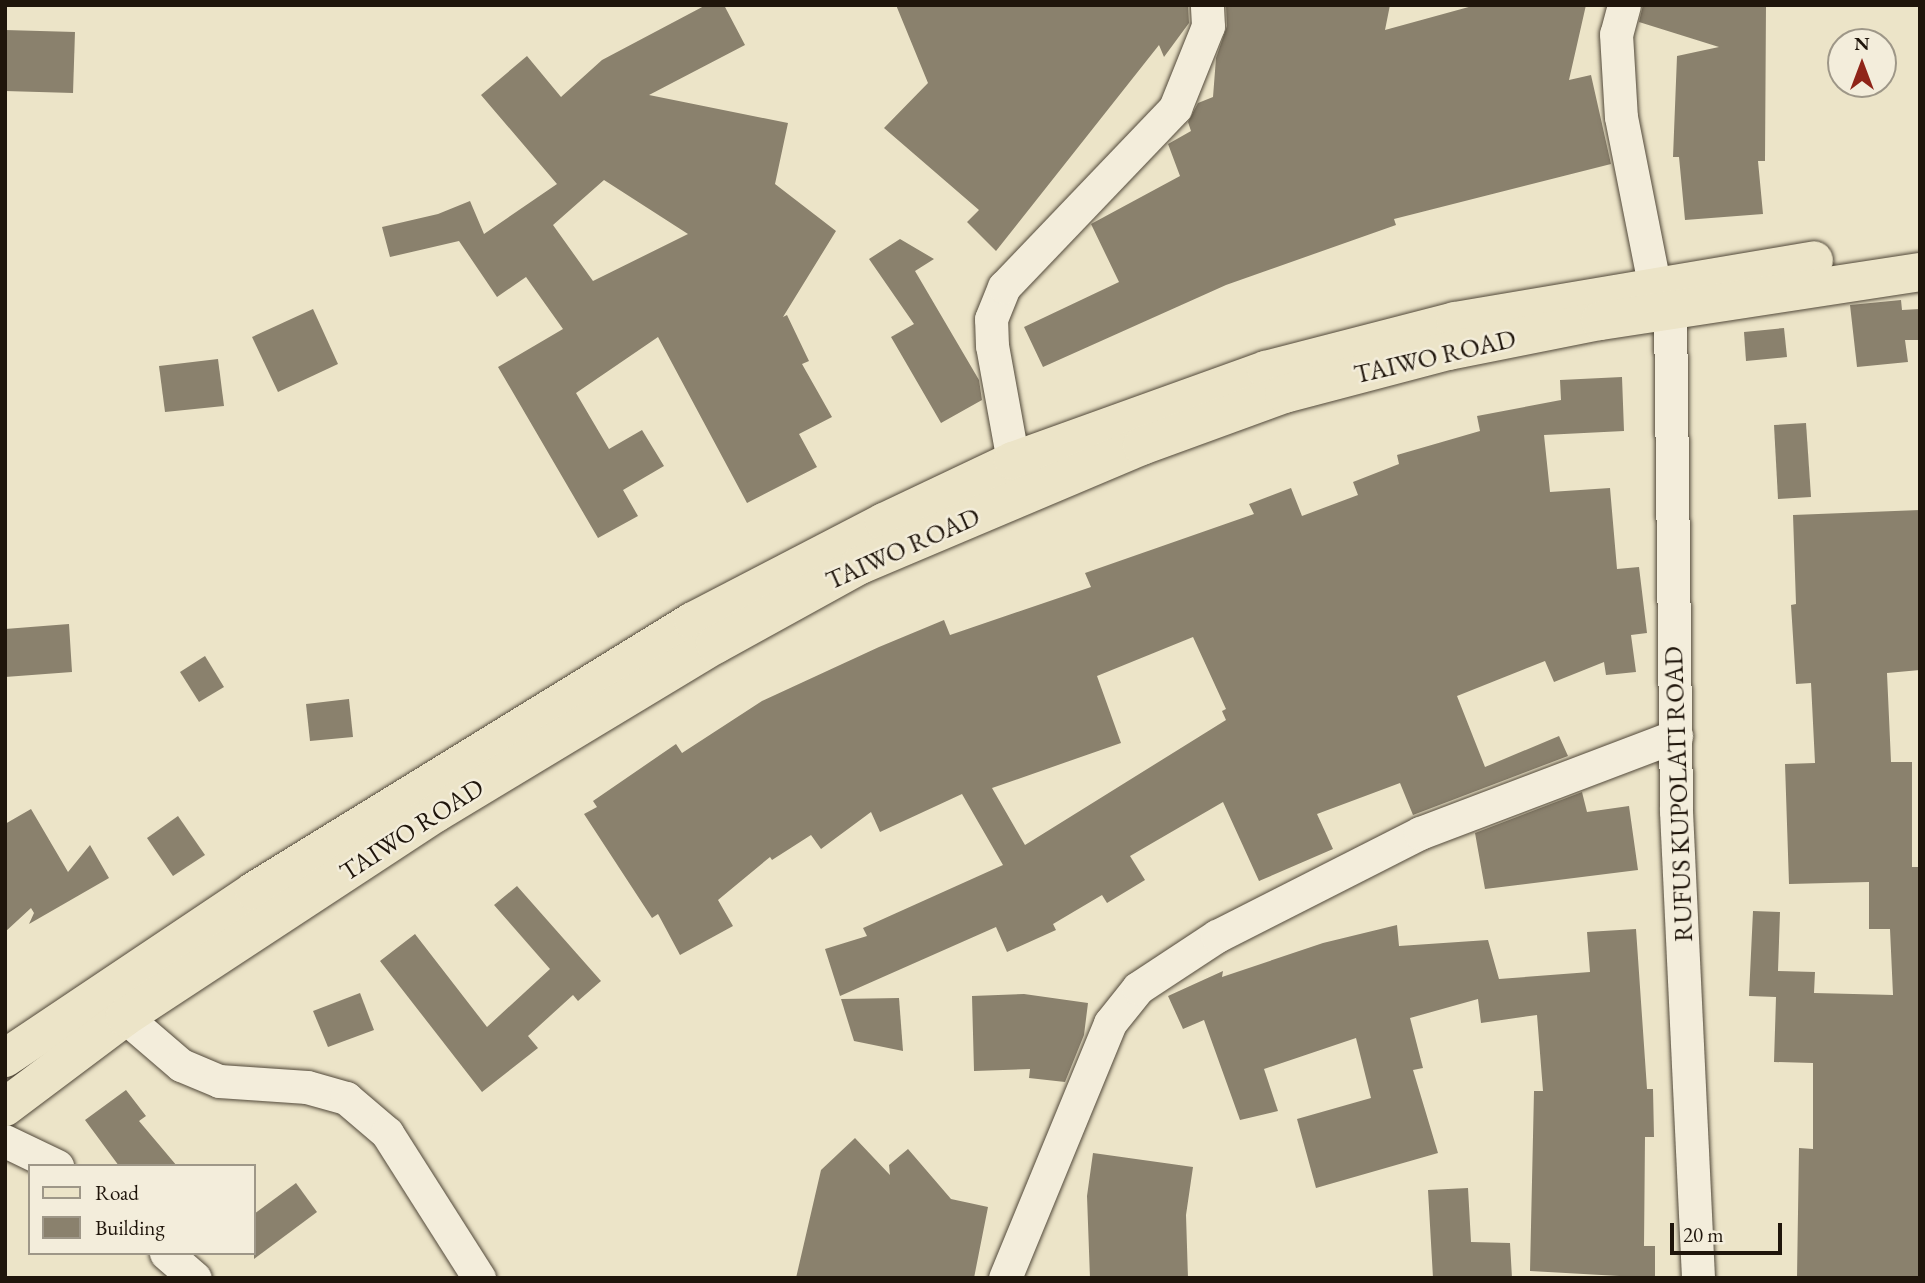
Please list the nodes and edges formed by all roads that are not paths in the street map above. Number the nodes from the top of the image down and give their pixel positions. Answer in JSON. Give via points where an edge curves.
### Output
{"nodes":[{"id":1,"x":1207,"y":5,"type":"edge"},
{"id":2,"x":1624,"y":5,"type":"edge"},
{"id":3,"x":1920,"y":246,"type":"edge"},
{"id":4,"x":1920,"y":272,"type":"edge"},
{"id":5,"x":1662,"y":297,"type":"junction"},
{"id":6,"x":1013,"y":461,"type":"junction"},
{"id":7,"x":1676,"y":736,"type":"junction"},
{"id":8,"x":125,"y":1017,"type":"junction"},
{"id":9,"x":5,"y":1058,"type":"edge"},
{"id":10,"x":5,"y":1107,"type":"edge"},
{"id":11,"x":5,"y":1141,"type":"edge"},
{"id":12,"x":53,"y":1164,"type":"edge"},
{"id":13,"x":168,"y":1255,"type":"edge"},
{"id":14,"x":195,"y":1278,"type":"edge"},
{"id":15,"x":479,"y":1278,"type":"edge"},
{"id":16,"x":1005,"y":1278,"type":"edge"},
{"id":17,"x":1698,"y":1278,"type":"edge"}],
"edges":[{"from":1,"to":6,"type":"street","via":[[1208,26],[1175,108],[1004,287],[991,319],[992,346]]},
{"from":2,"to":5,"type":"street","name":"RUFUS KUPOLATI ROAD","via":[[1616,34],[1621,117]]},
{"from":3,"to":5,"type":"main road","name":"TAIWO ROAD"},
{"from":4,"to":5,"type":"main road","name":"TAIWO ROAD"},
{"from":5,"to":6,"type":"main road","name":"TAIWO ROAD","via":[[1455,321],[1266,370]]},
{"from":5,"to":7,"type":"street","name":"RUFUS KUPOLATI ROAD"},
{"from":5,"to":8,"type":"main road","name":"TAIWO ROAD","via":[[1284,394],[1142,446],[859,565],[715,645],[436,813]]},
{"from":6,"to":9,"type":"main road","name":"TAIWO ROAD","via":[[693,621],[254,891]]},
{"from":7,"to":16,"type":"street","via":[[1420,834],[1217,936],[1138,988],[1110,1023]]},
{"from":7,"to":17,"type":"street","name":"RUFUS KUPOLATI ROAD"},
{"from":8,"to":10,"type":"main road","name":"TAIWO ROAD"},
{"from":8,"to":15,"type":"street","via":[[181,1065],[219,1081],[307,1087],[346,1098],[387,1133]]},
{"from":11,"to":12,"type":"street"},
{"from":13,"to":14,"type":"street"}]}
